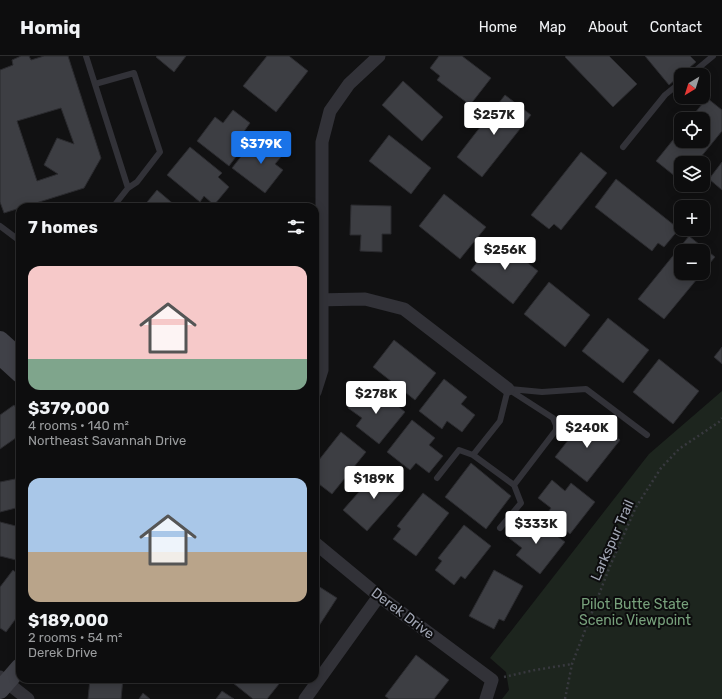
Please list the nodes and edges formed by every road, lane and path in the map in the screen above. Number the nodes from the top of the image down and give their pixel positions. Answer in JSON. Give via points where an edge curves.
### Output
{"nodes":[{"id":1,"x":86,"y":56,"type":"edge"},
{"id":2,"x":379,"y":56,"type":"edge"},
{"id":3,"x":714,"y":56,"type":"edge"},
{"id":4,"x":699,"y":68,"type":"edge"},
{"id":5,"x":95,"y":84,"type":"junction"},
{"id":6,"x":674,"y":87,"type":"edge"},
{"id":7,"x":623,"y":147,"type":"dead end"},
{"id":8,"x":128,"y":188,"type":"junction"},
{"id":9,"x":116,"y":203,"type":"edge"},
{"id":10,"x":0,"y":226,"type":"edge"},
{"id":11,"x":16,"y":237,"type":"edge"},
{"id":12,"x":319,"y":260,"type":"edge"},
{"id":13,"x":319,"y":300,"type":"edge"},
{"id":14,"x":319,"y":318,"type":"edge"},
{"id":15,"x":0,"y":340,"type":"edge"},
{"id":16,"x":16,"y":354,"type":"edge"},
{"id":17,"x":0,"y":356,"type":"edge"},
{"id":18,"x":16,"y":370,"type":"edge"},
{"id":19,"x":319,"y":379,"type":"edge"},
{"id":20,"x":508,"y":389,"type":"junction"},
{"id":21,"x":722,"y":418,"type":"edge"},
{"id":22,"x":720,"y":422,"type":"edge"},
{"id":23,"x":647,"y":435,"type":"dead end"},
{"id":24,"x":473,"y":455,"type":"junction"},
{"id":25,"x":437,"y":478,"type":"dead end"},
{"id":26,"x":514,"y":485,"type":"junction"},
{"id":27,"x":500,"y":528,"type":"dead end"},
{"id":28,"x":319,"y":546,"type":"edge"},
{"id":29,"x":379,"y":596,"type":"junction"},
{"id":30,"x":572,"y":664,"type":"junction"},
{"id":31,"x":16,"y":671,"type":"edge"},
{"id":32,"x":319,"y":680,"type":"edge"},
{"id":33,"x":492,"y":680,"type":"junction"},
{"id":34,"x":316,"y":683,"type":"edge"},
{"id":35,"x":2,"y":684,"type":"edge"},
{"id":36,"x":28,"y":699,"type":"edge"},
{"id":37,"x":305,"y":699,"type":"edge"},
{"id":38,"x":486,"y":699,"type":"edge"},
{"id":39,"x":565,"y":699,"type":"edge"}],
"edges":[{"from":1,"to":5,"type":"lane"},
{"from":2,"to":12,"type":"street","via":[[349,84],[330,111],[322,142]]},
{"from":3,"to":4,"type":"lane"},
{"from":5,"to":8,"type":"lane"},
{"from":5,"to":8,"type":"lane","via":[[134,73],[160,152],[137,182]]},
{"from":6,"to":7,"type":"lane","via":[[665,94]]},
{"from":8,"to":9,"type":"lane"},
{"from":10,"to":11,"type":"lane"},
{"from":13,"to":20,"type":"street","via":[[364,299],[404,309]]},
{"from":14,"to":19,"type":"street","via":[[322,370]]},
{"from":15,"to":16,"type":"street"},
{"from":17,"to":18,"type":"street"},
{"from":20,"to":23,"type":"lane","via":[[542,392],[586,389]]},
{"from":20,"to":24,"type":"lane","via":[[500,421]]},
{"from":20,"to":26,"type":"lane","via":[[553,418],[556,425],[556,430]]},
{"from":21,"to":22,"type":"path","name":"Larkspur Trail"},
{"from":22,"to":30,"type":"path","name":"Larkspur Trail","via":[[674,454],[661,468],[636,507]]},
{"from":24,"to":25,"type":"lane","via":[[459,450]]},
{"from":24,"to":26,"type":"lane"},
{"from":26,"to":27,"type":"lane","via":[[521,502]]},
{"from":28,"to":29,"type":"street","name":"Derek Drive"},
{"from":29,"to":32,"type":"street"},
{"from":29,"to":33,"type":"street","name":"Derek Drive"},
{"from":30,"to":33,"type":"path"},
{"from":30,"to":39,"type":"path","name":"Larkspur Trail"},
{"from":31,"to":35,"type":"street"},
{"from":33,"to":38,"type":"street"},
{"from":34,"to":37,"type":"street"},
{"from":35,"to":36,"type":"street"}]}
